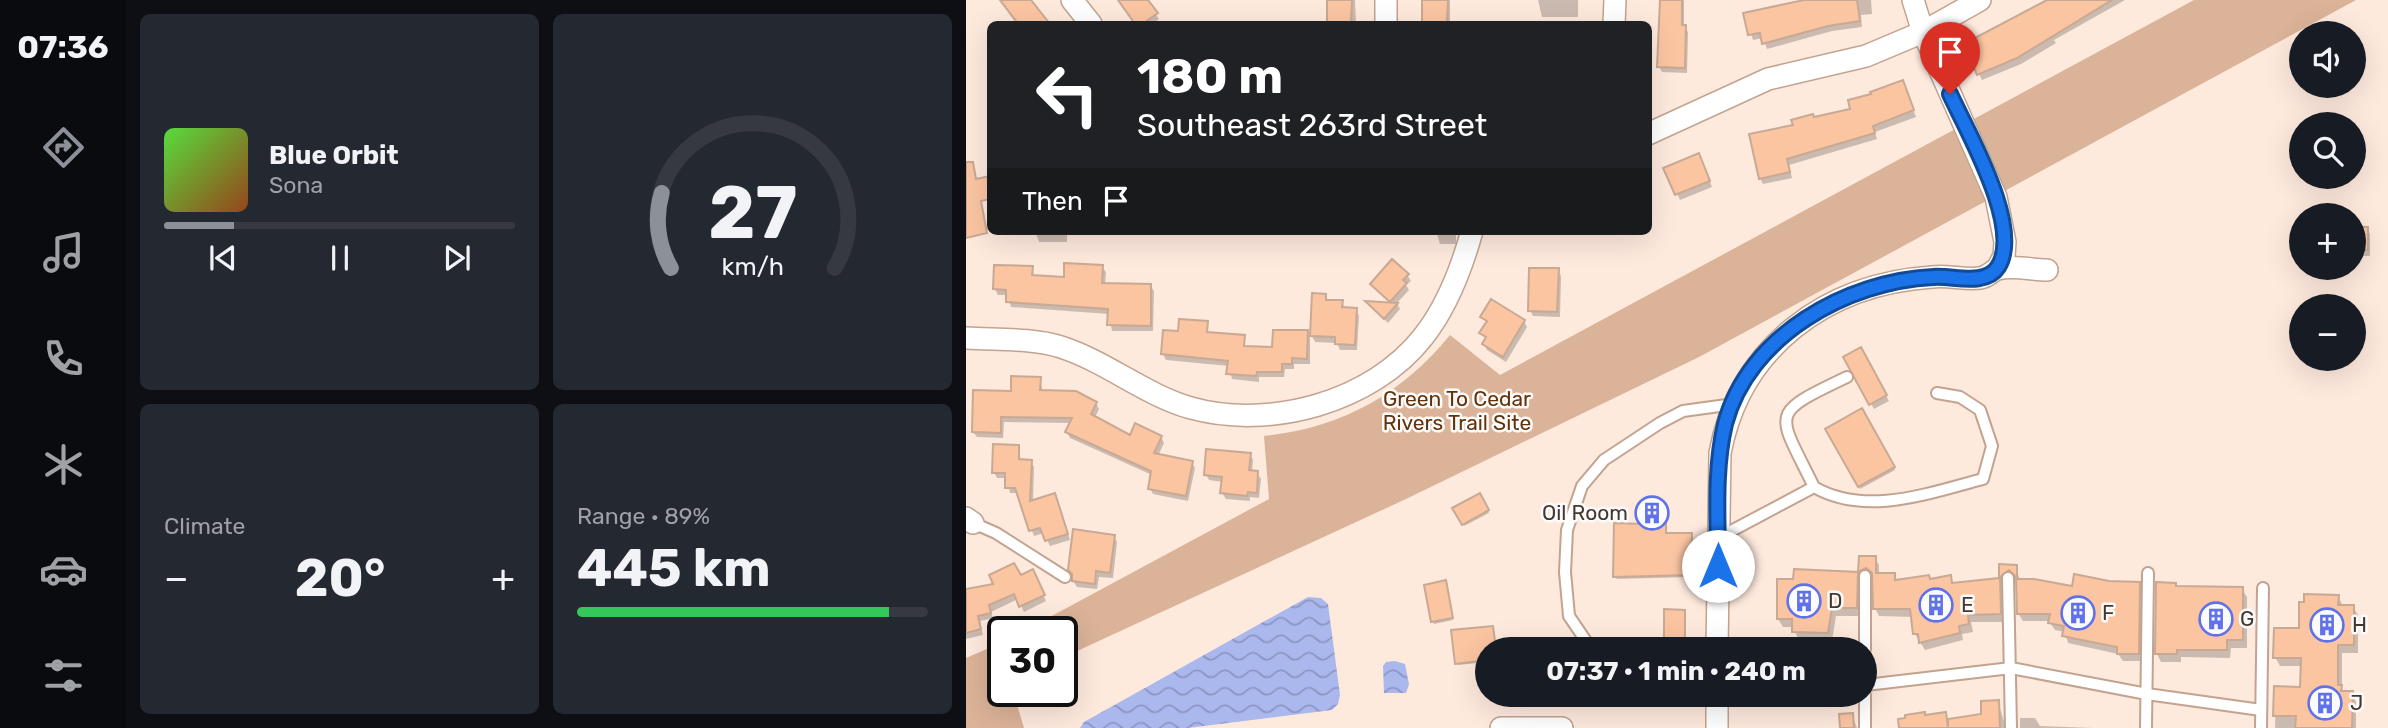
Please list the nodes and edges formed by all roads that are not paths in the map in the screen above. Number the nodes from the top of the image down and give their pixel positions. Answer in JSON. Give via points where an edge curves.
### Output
{"nodes":[{"id":1,"x":1072,"y":0,"type":"edge"},
{"id":2,"x":1386,"y":0,"type":"edge"},
{"id":3,"x":1615,"y":0,"type":"edge"},
{"id":4,"x":1913,"y":0,"type":"edge"},
{"id":5,"x":1980,"y":0,"type":"edge"},
{"id":6,"x":1089,"y":21,"type":"edge"},
{"id":7,"x":1386,"y":21,"type":"edge"},
{"id":8,"x":1614,"y":21,"type":"edge"},
{"id":9,"x":1923,"y":32,"type":"junction"},
{"id":10,"x":1652,"y":133,"type":"edge"},
{"id":11,"x":1471,"y":235,"type":"edge"},
{"id":12,"x":1997,"y":269,"type":"junction"},
{"id":13,"x":2047,"y":270,"type":"dead end"},
{"id":14,"x":966,"y":338,"type":"edge"},
{"id":15,"x":1847,"y":377,"type":"dead end"},
{"id":16,"x":1937,"y":393,"type":"dead end"},
{"id":17,"x":1734,"y":404,"type":"junction"},
{"id":18,"x":1814,"y":487,"type":"junction"},
{"id":19,"x":970,"y":520,"type":"edge"},
{"id":20,"x":1718,"y":538,"type":"junction"},
{"id":21,"x":2148,"y":573,"type":"dead end"},
{"id":22,"x":1865,"y":576,"type":"dead end"},
{"id":23,"x":1065,"y":577,"type":"dead end"},
{"id":24,"x":2008,"y":578,"type":"dead end"},
{"id":25,"x":2263,"y":588,"type":"dead end"},
{"id":26,"x":1583,"y":637,"type":"edge"},
{"id":27,"x":1717,"y":637,"type":"edge"},
{"id":28,"x":1865,"y":637,"type":"edge"},
{"id":29,"x":2011,"y":668,"type":"junction"},
{"id":30,"x":1877,"y":684,"type":"edge"},
{"id":31,"x":2147,"y":694,"type":"junction"},
{"id":32,"x":1717,"y":707,"type":"edge"},
{"id":33,"x":1865,"y":707,"type":"edge"},
{"id":34,"x":2261,"y":710,"type":"junction"},
{"id":35,"x":1501,"y":728,"type":"edge"},
{"id":36,"x":1562,"y":728,"type":"edge"},
{"id":37,"x":1717,"y":728,"type":"edge"},
{"id":38,"x":1865,"y":728,"type":"edge"},
{"id":39,"x":2011,"y":728,"type":"edge"},
{"id":40,"x":2146,"y":728,"type":"edge"},
{"id":41,"x":2261,"y":728,"type":"edge"}],
"edges":[{"from":1,"to":6,"type":"street"},
{"from":2,"to":7,"type":"street"},
{"from":3,"to":8,"type":"street"},
{"from":4,"to":9,"type":"street"},
{"from":5,"to":9,"type":"street"},
{"from":9,"to":10,"type":"street","via":[[1866,57],[1768,79]]},
{"from":9,"to":12,"type":"street","via":[[1996,197],[2005,242]]},
{"from":11,"to":14,"type":"street","via":[[1443,305],[1423,337],[1373,379],[1320,405],[1257,415],[1212,412],[1167,400],[1059,346]]},
{"from":12,"to":13,"type":"street"},
{"from":12,"to":17,"type":"street","via":[[1983,278],[1933,276],[1839,300],[1801,321],[1765,354]]},
{"from":15,"to":18,"type":"lane","via":[[1789,409],[1786,429]]},
{"from":16,"to":18,"type":"lane","via":[[1961,397],[1980,410],[1992,446],[1983,479],[1885,501],[1833,499]]},
{"from":17,"to":20,"type":"street","via":[[1720,453]]},
{"from":17,"to":26,"type":"lane","via":[[1683,411],[1660,422],[1604,460],[1582,486],[1567,530],[1565,572],[1569,617]]},
{"from":18,"to":20,"type":"lane"},
{"from":19,"to":23,"type":"lane"},
{"from":20,"to":27,"type":"street"},
{"from":21,"to":31,"type":"lane"},
{"from":22,"to":28,"type":"lane"},
{"from":24,"to":29,"type":"lane"},
{"from":25,"to":34,"type":"lane"},
{"from":29,"to":30,"type":"lane"},
{"from":29,"to":31,"type":"lane"},
{"from":29,"to":39,"type":"lane"},
{"from":31,"to":34,"type":"lane"},
{"from":31,"to":40,"type":"lane"},
{"from":32,"to":37,"type":"street"},
{"from":33,"to":38,"type":"lane"},
{"from":34,"to":41,"type":"lane"},
{"from":35,"to":36,"type":"street"}]}
